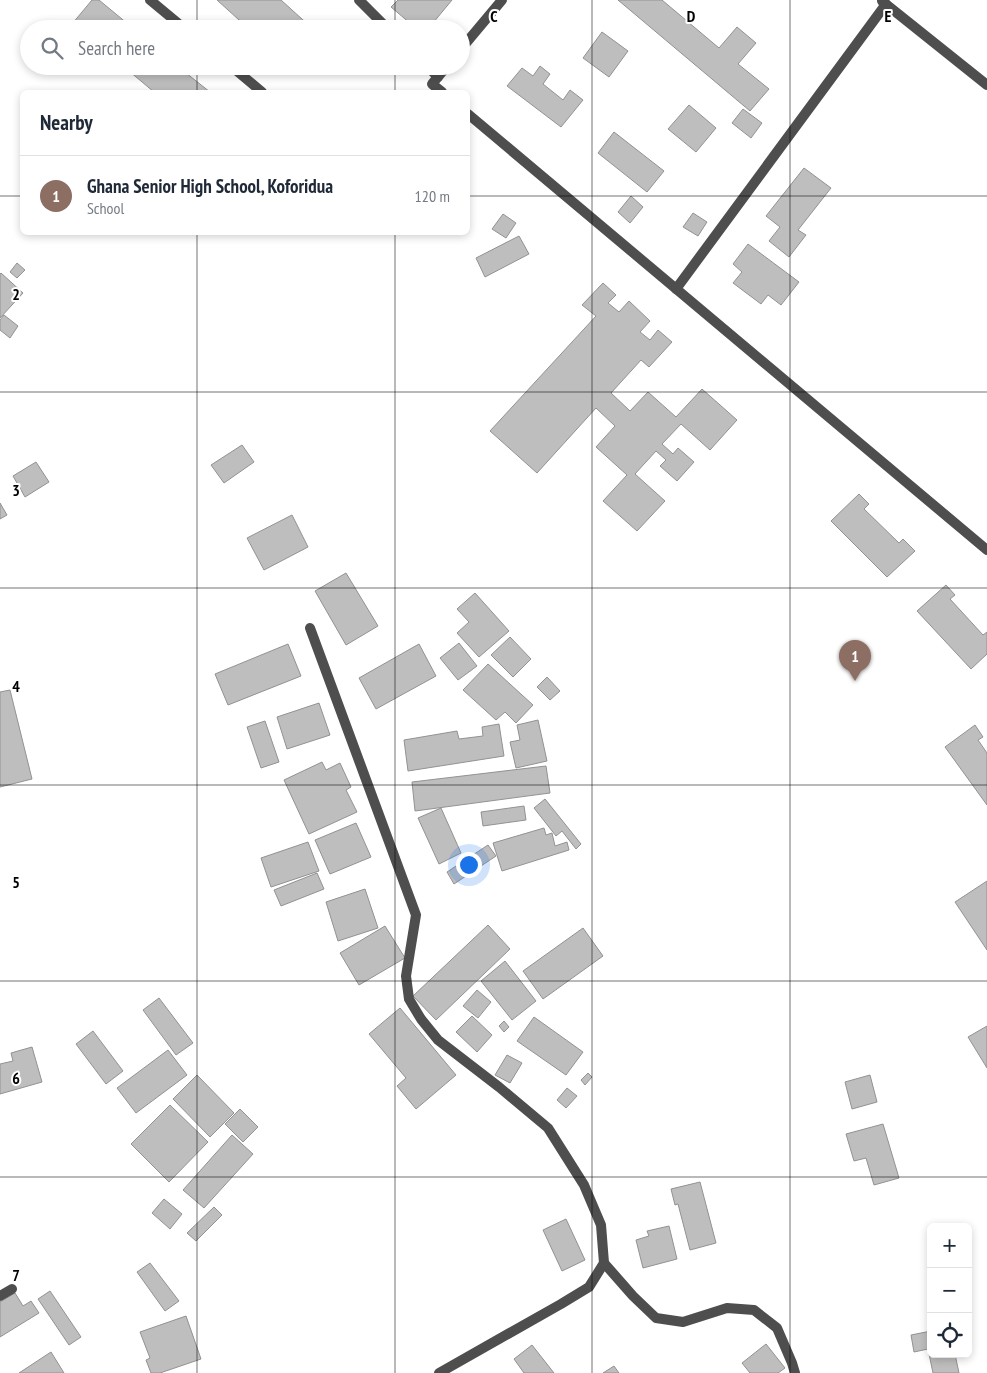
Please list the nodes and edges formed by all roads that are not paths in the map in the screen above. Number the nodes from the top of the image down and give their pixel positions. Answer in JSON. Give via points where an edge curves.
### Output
{"nodes":[{"id":1,"x":150,"y":0,"type":"edge"},
{"id":2,"x":359,"y":0,"type":"edge"},
{"id":3,"x":502,"y":0,"type":"edge"},
{"id":4,"x":883,"y":2,"type":"edge"},
{"id":5,"x":174,"y":20,"type":"edge"},
{"id":6,"x":379,"y":20,"type":"edge"},
{"id":7,"x":470,"y":38,"type":"edge"},
{"id":8,"x":242,"y":75,"type":"edge"},
{"id":9,"x":432,"y":75,"type":"edge"},
{"id":10,"x":439,"y":75,"type":"edge"},
{"id":11,"x":435,"y":80,"type":"junction"},
{"id":12,"x":987,"y":85,"type":"edge"},
{"id":13,"x":260,"y":90,"type":"edge"},
{"id":14,"x":426,"y":90,"type":"edge"},
{"id":15,"x":441,"y":90,"type":"edge"},
{"id":16,"x":470,"y":116,"type":"edge"},
{"id":17,"x":676,"y":289,"type":"junction"},
{"id":18,"x":987,"y":550,"type":"edge"},
{"id":19,"x":310,"y":628,"type":"dead end"},
{"id":20,"x":604,"y":1263,"type":"junction"},
{"id":21,"x":12,"y":1289,"type":"dead end"},
{"id":22,"x":0,"y":1296,"type":"edge"},
{"id":23,"x":439,"y":1373,"type":"edge"},
{"id":24,"x":795,"y":1373,"type":"edge"}],
"edges":[{"from":1,"to":5,"type":"street"},
{"from":2,"to":6,"type":"street"},
{"from":3,"to":7,"type":"street"},
{"from":4,"to":12,"type":"street"},
{"from":4,"to":17,"type":"street"},
{"from":8,"to":13,"type":"street"},
{"from":9,"to":11,"type":"street"},
{"from":10,"to":11,"type":"street"},
{"from":11,"to":14,"type":"street"},
{"from":11,"to":15,"type":"street"},
{"from":16,"to":17,"type":"street"},
{"from":17,"to":18,"type":"street"},
{"from":19,"to":20,"type":"street","via":[[416,915],[406,976],[409,999],[438,1040],[548,1128],[584,1185],[601,1225]]},
{"from":20,"to":23,"type":"street","via":[[588,1288]]},
{"from":20,"to":24,"type":"street","via":[[656,1318],[683,1322],[727,1308],[754,1310],[778,1328]]},
{"from":21,"to":22,"type":"street"}]}
